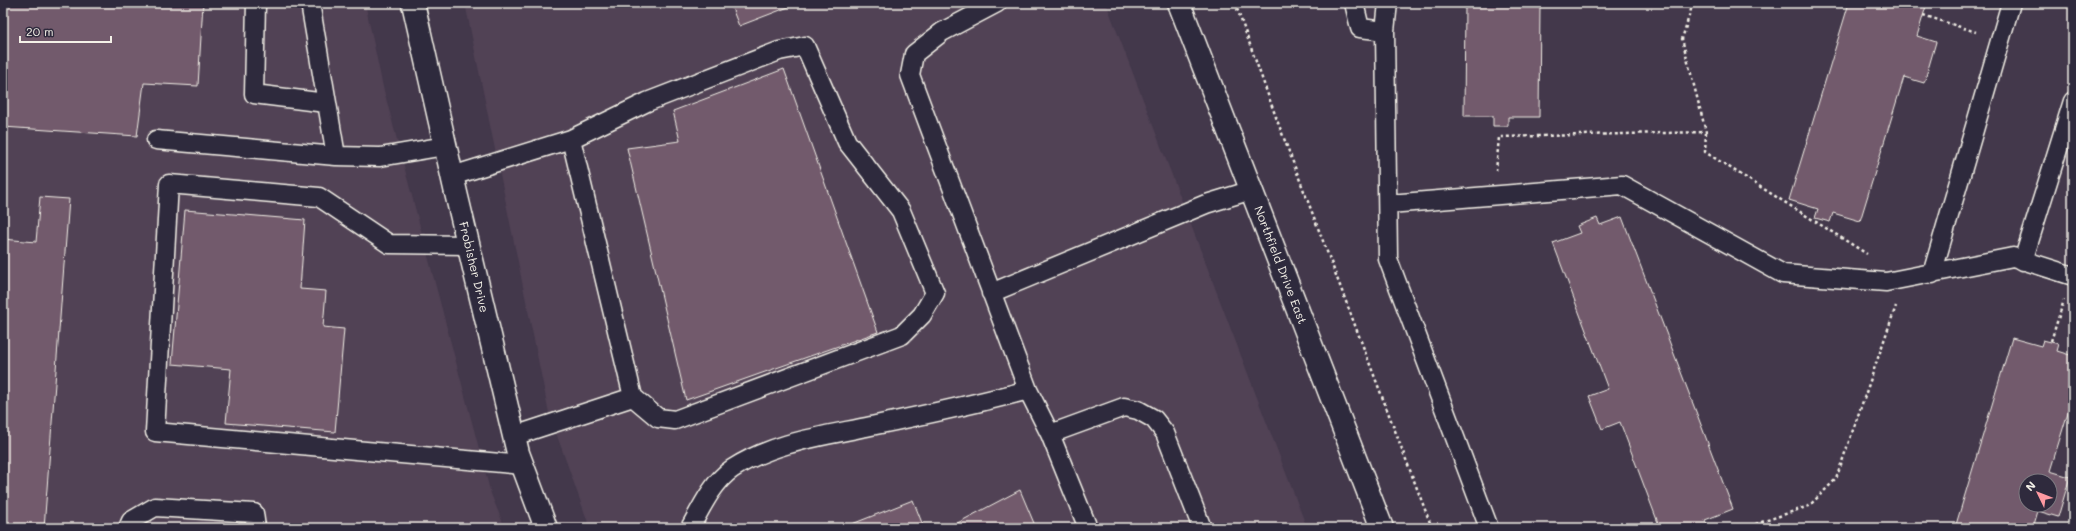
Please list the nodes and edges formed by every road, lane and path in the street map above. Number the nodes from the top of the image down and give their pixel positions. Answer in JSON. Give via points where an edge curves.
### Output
{"nodes":[{"id":1,"x":256,"y":3,"type":"edge"},
{"id":2,"x":310,"y":3,"type":"edge"},
{"id":3,"x":413,"y":3,"type":"edge"},
{"id":4,"x":997,"y":3,"type":"edge"},
{"id":5,"x":1179,"y":3,"type":"edge"},
{"id":6,"x":1236,"y":3,"type":"edge"},
{"id":7,"x":1354,"y":3,"type":"edge"},
{"id":8,"x":1388,"y":3,"type":"edge"},
{"id":9,"x":1693,"y":3,"type":"edge"},
{"id":10,"x":2011,"y":3,"type":"edge"},
{"id":11,"x":1923,"y":15,"type":"dead end"},
{"id":12,"x":1385,"y":31,"type":"junction"},
{"id":13,"x":2001,"y":39,"type":"junction"},
{"id":14,"x":2073,"y":101,"type":"edge"},
{"id":15,"x":326,"y":103,"type":"junction"},
{"id":16,"x":1706,"y":132,"type":"junction"},
{"id":17,"x":571,"y":139,"type":"junction"},
{"id":18,"x":156,"y":140,"type":"dead end"},
{"id":19,"x":445,"y":146,"type":"junction"},
{"id":20,"x":336,"y":156,"type":"junction"},
{"id":21,"x":452,"y":176,"type":"junction"},
{"id":22,"x":1252,"y":190,"type":"junction"},
{"id":23,"x":1494,"y":195,"type":"junction"},
{"id":24,"x":1389,"y":204,"type":"junction"},
{"id":25,"x":468,"y":245,"type":"junction"},
{"id":26,"x":2024,"y":261,"type":"junction"},
{"id":27,"x":1932,"y":274,"type":"junction"},
{"id":28,"x":2073,"y":276,"type":"edge"},
{"id":29,"x":1906,"y":278,"type":"junction"},
{"id":30,"x":991,"y":293,"type":"junction"},
{"id":31,"x":2051,"y":341,"type":"dead end"},
{"id":32,"x":1028,"y":390,"type":"junction"},
{"id":33,"x":632,"y":397,"type":"junction"},
{"id":34,"x":1050,"y":434,"type":"junction"},
{"id":35,"x":514,"y":436,"type":"junction"},
{"id":36,"x":523,"y":465,"type":"junction"},
{"id":37,"x":128,"y":528,"type":"edge"},
{"id":38,"x":256,"y":528,"type":"edge"},
{"id":39,"x":546,"y":528,"type":"edge"},
{"id":40,"x":690,"y":528,"type":"edge"},
{"id":41,"x":1088,"y":528,"type":"edge"},
{"id":42,"x":1202,"y":528,"type":"edge"},
{"id":43,"x":1382,"y":528,"type":"edge"},
{"id":44,"x":1432,"y":528,"type":"edge"},
{"id":45,"x":1489,"y":528,"type":"edge"},
{"id":46,"x":1744,"y":528,"type":"edge"}],
"edges":[{"from":1,"to":15,"type":"lane","via":[[254,94]]},
{"from":2,"to":15,"type":"lane"},
{"from":3,"to":19,"type":"street","name":"Frobisher Drive"},
{"from":4,"to":30,"type":"lane","via":[[942,32],[914,54],[910,75]]},
{"from":5,"to":22,"type":"street","name":"Northfield Drive East"},
{"from":6,"to":44,"type":"path","via":[[1277,120]]},
{"from":7,"to":12,"type":"lane","via":[[1360,28]]},
{"from":8,"to":12,"type":"lane"},
{"from":9,"to":16,"type":"path","via":[[1682,39]]},
{"from":10,"to":13,"type":"lane"},
{"from":11,"to":13,"type":"path"},
{"from":12,"to":24,"type":"lane"},
{"from":13,"to":27,"type":"lane"},
{"from":14,"to":26,"type":"lane"},
{"from":15,"to":20,"type":"lane"},
{"from":16,"to":23,"type":"path","via":[[1498,137]]},
{"from":16,"to":29,"type":"path","via":[[1705,152]]},
{"from":17,"to":21,"type":"lane"},
{"from":17,"to":33,"type":"lane"},
{"from":17,"to":33,"type":"lane","via":[[647,102],[779,51],[805,46],[847,142],[901,211],[935,293],[922,315],[902,335],[676,420],[658,418]]},
{"from":18,"to":20,"type":"lane"},
{"from":19,"to":20,"type":"lane","via":[[380,157]]},
{"from":19,"to":21,"type":"street","name":"Frobisher Drive"},
{"from":21,"to":25,"type":"street","name":"Frobisher Drive"},
{"from":22,"to":30,"type":"lane","via":[[1206,204]]},
{"from":22,"to":43,"type":"street","name":"Northfield Drive East"},
{"from":23,"to":24,"type":"lane"},
{"from":23,"to":29,"type":"lane","via":[[1622,185],[1783,274],[1886,282]]},
{"from":24,"to":45,"type":"lane","via":[[1388,259]]},
{"from":25,"to":35,"type":"street","name":"Frobisher Drive"},
{"from":25,"to":36,"type":"lane","via":[[389,244],[319,197],[169,184],[155,432]]},
{"from":26,"to":27,"type":"lane","via":[[2013,257]]},
{"from":26,"to":28,"type":"lane"},
{"from":27,"to":29,"type":"lane"},
{"from":28,"to":31,"type":"path"},
{"from":29,"to":46,"type":"path","via":[[1836,479],[1809,506]]},
{"from":30,"to":32,"type":"lane"},
{"from":32,"to":34,"type":"lane"},
{"from":32,"to":40,"type":"lane","via":[[766,451],[731,470],[710,493]]},
{"from":33,"to":35,"type":"lane"},
{"from":34,"to":41,"type":"lane"},
{"from":34,"to":42,"type":"lane","via":[[1124,407],[1138,410],[1154,419],[1165,433]]},
{"from":35,"to":36,"type":"street","name":"Frobisher Drive"},
{"from":36,"to":39,"type":"street","name":"Frobisher Drive"},
{"from":37,"to":38,"type":"lane","via":[[131,521],[154,507],[254,513]]}]}
